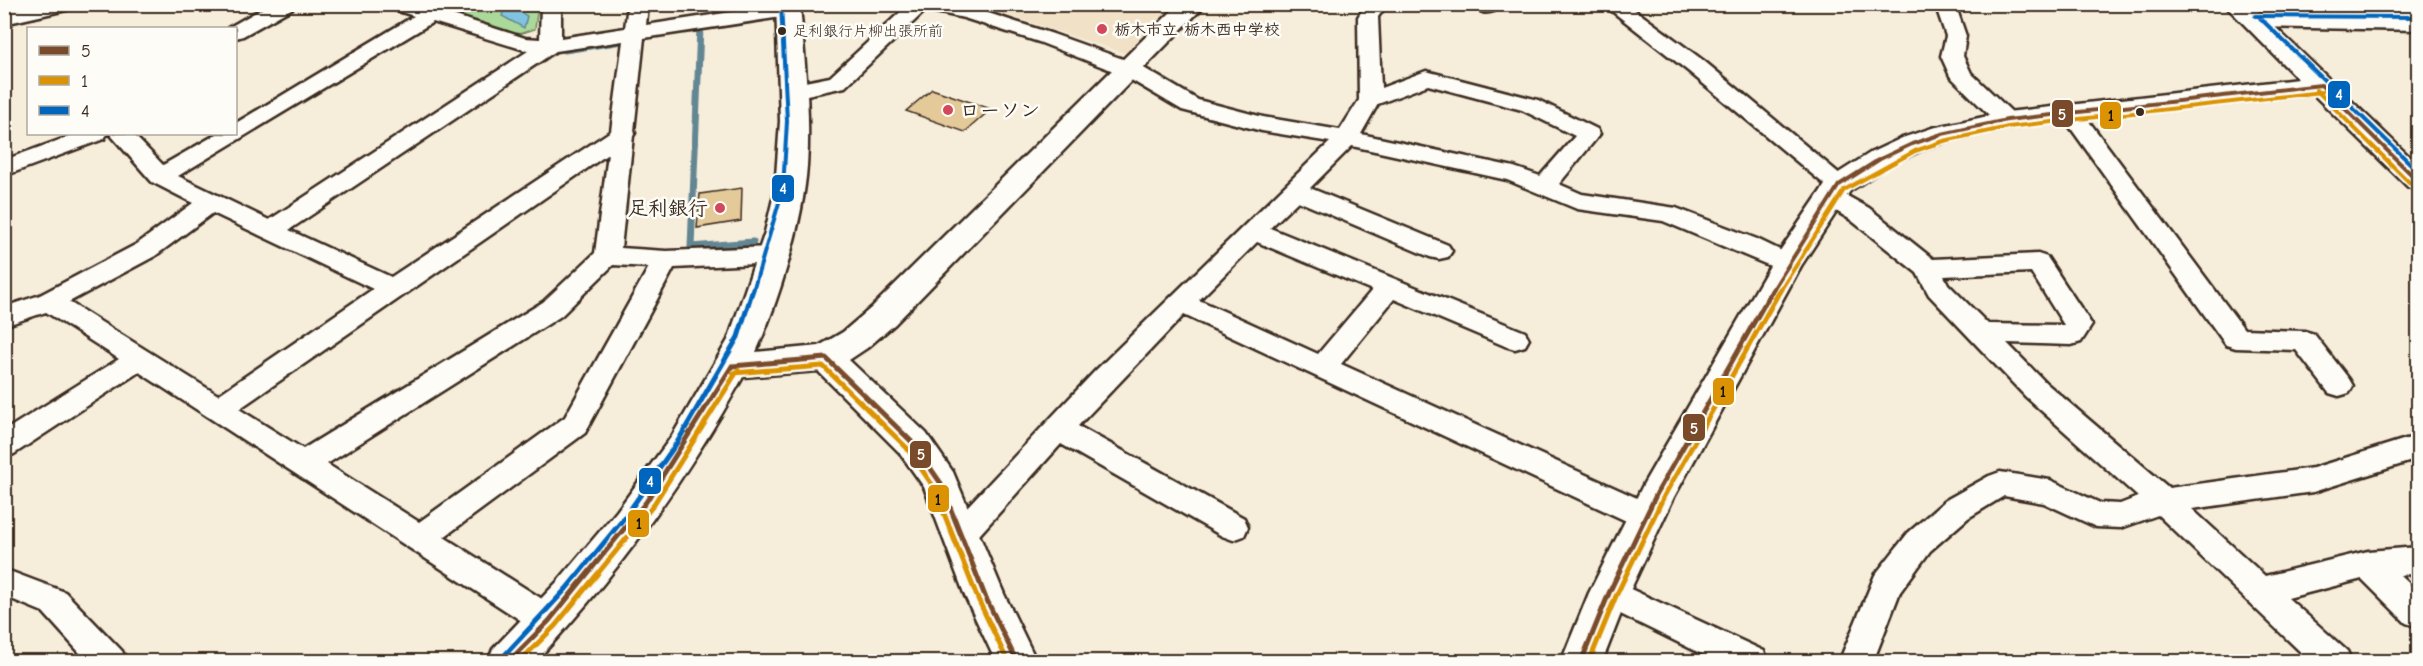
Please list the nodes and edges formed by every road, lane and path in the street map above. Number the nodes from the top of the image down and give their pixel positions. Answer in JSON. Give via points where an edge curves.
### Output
{"nodes":[{"id":1,"x":68,"y":4,"type":"edge"},
{"id":2,"x":286,"y":4,"type":"edge"},
{"id":3,"x":396,"y":4,"type":"edge"},
{"id":4,"x":551,"y":4,"type":"edge"},
{"id":5,"x":638,"y":4,"type":"edge"},
{"id":6,"x":921,"y":4,"type":"edge"},
{"id":7,"x":927,"y":4,"type":"edge"},
{"id":8,"x":1194,"y":4,"type":"edge"},
{"id":9,"x":1377,"y":4,"type":"edge"},
{"id":10,"x":1613,"y":4,"type":"edge"},
{"id":11,"x":1945,"y":4,"type":"edge"},
{"id":12,"x":2236,"y":4,"type":"edge"},
{"id":13,"x":788,"y":7,"type":"edge"},
{"id":14,"x":430,"y":15,"type":"junction"},
{"id":15,"x":4,"y":18,"type":"edge"},
{"id":16,"x":2255,"y":23,"type":"junction"},
{"id":17,"x":2418,"y":24,"type":"edge"},
{"id":18,"x":237,"y":31,"type":"edge"},
{"id":19,"x":636,"y":32,"type":"junction"},
{"id":20,"x":550,"y":46,"type":"junction"},
{"id":21,"x":1129,"y":69,"type":"junction"},
{"id":22,"x":2321,"y":85,"type":"junction"},
{"id":23,"x":793,"y":91,"type":"junction"},
{"id":24,"x":1370,"y":100,"type":"junction"},
{"id":25,"x":2072,"y":113,"type":"junction"},
{"id":26,"x":2007,"y":120,"type":"junction"},
{"id":27,"x":237,"y":131,"type":"edge"},
{"id":28,"x":624,"y":133,"type":"junction"},
{"id":29,"x":93,"y":135,"type":"edge"},
{"id":30,"x":122,"y":135,"type":"edge"},
{"id":31,"x":231,"y":135,"type":"edge"},
{"id":32,"x":1347,"y":138,"type":"junction"},
{"id":33,"x":4,"y":169,"type":"edge"},
{"id":34,"x":160,"y":177,"type":"junction"},
{"id":35,"x":2418,"y":181,"type":"edge"},
{"id":36,"x":1544,"y":186,"type":"junction"},
{"id":37,"x":1294,"y":190,"type":"junction"},
{"id":38,"x":1834,"y":191,"type":"junction"},
{"id":39,"x":211,"y":202,"type":"junction"},
{"id":40,"x":270,"y":231,"type":"junction"},
{"id":41,"x":1254,"y":231,"type":"junction"},
{"id":42,"x":1439,"y":251,"type":"dead end"},
{"id":43,"x":774,"y":255,"type":"junction"},
{"id":44,"x":608,"y":256,"type":"junction"},
{"id":45,"x":666,"y":260,"type":"junction"},
{"id":46,"x":1787,"y":264,"type":"junction"},
{"id":47,"x":1927,"y":268,"type":"junction"},
{"id":48,"x":1389,"y":287,"type":"junction"},
{"id":49,"x":393,"y":288,"type":"junction"},
{"id":50,"x":49,"y":301,"type":"junction"},
{"id":51,"x":1181,"y":303,"type":"junction"},
{"id":52,"x":4,"y":317,"type":"edge"},
{"id":53,"x":1982,"y":333,"type":"junction"},
{"id":54,"x":1515,"y":339,"type":"dead end"},
{"id":55,"x":826,"y":358,"type":"junction"},
{"id":56,"x":139,"y":359,"type":"junction"},
{"id":57,"x":732,"y":366,"type":"junction"},
{"id":58,"x":1322,"y":368,"type":"junction"},
{"id":59,"x":2339,"y":386,"type":"dead end"},
{"id":60,"x":218,"y":409,"type":"junction"},
{"id":61,"x":1058,"y":429,"type":"junction"},
{"id":62,"x":4,"y":446,"type":"edge"},
{"id":63,"x":2418,"y":448,"type":"edge"},
{"id":64,"x":304,"y":464,"type":"junction"},
{"id":65,"x":2163,"y":501,"type":"junction"},
{"id":66,"x":1646,"y":516,"type":"junction"},
{"id":67,"x":1233,"y":527,"type":"dead end"},
{"id":68,"x":961,"y":534,"type":"junction"},
{"id":69,"x":420,"y":538,"type":"junction"},
{"id":70,"x":2418,"y":560,"type":"edge"},
{"id":71,"x":2368,"y":564,"type":"junction"},
{"id":72,"x":4,"y":582,"type":"edge"},
{"id":73,"x":2261,"y":591,"type":"junction"},
{"id":74,"x":1609,"y":593,"type":"junction"},
{"id":75,"x":2418,"y":613,"type":"edge"},
{"id":76,"x":549,"y":621,"type":"junction"},
{"id":77,"x":110,"y":662,"type":"edge"},
{"id":78,"x":508,"y":662,"type":"edge"},
{"id":79,"x":1017,"y":662,"type":"edge"},
{"id":80,"x":1581,"y":662,"type":"edge"},
{"id":81,"x":1752,"y":662,"type":"edge"},
{"id":82,"x":1856,"y":662,"type":"edge"},
{"id":83,"x":2336,"y":662,"type":"edge"}],
"edges":[{"from":1,"to":15,"type":"street"},
{"from":2,"to":18,"type":"street"},
{"from":3,"to":14,"type":"street"},
{"from":4,"to":20,"type":"street"},
{"from":5,"to":19,"type":"street"},
{"from":6,"to":23,"type":"street","via":[[837,82]]},
{"from":7,"to":21,"type":"street","via":[[969,13]]},
{"from":8,"to":21,"type":"street"},
{"from":9,"to":24,"type":"street","via":[[1368,17]]},
{"from":10,"to":38,"type":"street","via":[[1696,66]]},
{"from":11,"to":26,"type":"street","via":[[1956,36],[1952,56],[1961,76]]},
{"from":12,"to":16,"type":"street"},
{"from":13,"to":19,"type":"street"},
{"from":13,"to":23,"type":"street"},
{"from":14,"to":20,"type":"street","via":[[523,44]]},
{"from":14,"to":27,"type":"street"},
{"from":16,"to":17,"type":"street"},
{"from":16,"to":22,"type":"street"},
{"from":19,"to":20,"type":"street"},
{"from":19,"to":28,"type":"street"},
{"from":20,"to":40,"type":"street"},
{"from":21,"to":32,"type":"street","via":[[1190,105],[1262,124]]},
{"from":21,"to":55,"type":"street","via":[[883,316]]},
{"from":22,"to":25,"type":"street"},
{"from":22,"to":35,"type":"street"},
{"from":23,"to":43,"type":"street","via":[[790,190]]},
{"from":24,"to":32,"type":"street"},
{"from":24,"to":36,"type":"street","via":[[1426,78],[1530,105],[1589,134]]},
{"from":25,"to":26,"type":"street"},
{"from":25,"to":59,"type":"street","via":[[2236,338],[2304,341]]},
{"from":26,"to":38,"type":"street","via":[[1912,144],[1880,159]]},
{"from":28,"to":44,"type":"street"},
{"from":28,"to":49,"type":"street"},
{"from":29,"to":33,"type":"street"},
{"from":30,"to":34,"type":"street"},
{"from":31,"to":34,"type":"street"},
{"from":32,"to":36,"type":"street","via":[[1514,174]]},
{"from":32,"to":37,"type":"street"},
{"from":34,"to":39,"type":"street"},
{"from":36,"to":46,"type":"street","via":[[1577,201],[1667,214]]},
{"from":37,"to":41,"type":"street"},
{"from":37,"to":42,"type":"street"},
{"from":38,"to":46,"type":"street"},
{"from":38,"to":47,"type":"street"},
{"from":39,"to":40,"type":"street"},
{"from":39,"to":50,"type":"street","via":[[146,250]]},
{"from":40,"to":49,"type":"street"},
{"from":41,"to":48,"type":"street"},
{"from":41,"to":51,"type":"street"},
{"from":43,"to":45,"type":"street"},
{"from":43,"to":57,"type":"street"},
{"from":44,"to":45,"type":"street"},
{"from":44,"to":64,"type":"street","via":[[552,309]]},
{"from":45,"to":69,"type":"street","via":[[575,425]]},
{"from":46,"to":66,"type":"street"},
{"from":47,"to":53,"type":"street","via":[[1938,290]]},
{"from":47,"to":53,"type":"street","via":[[2038,263],[2079,325],[2071,335]]},
{"from":48,"to":54,"type":"street"},
{"from":48,"to":58,"type":"street"},
{"from":49,"to":60,"type":"street"},
{"from":50,"to":52,"type":"street"},
{"from":50,"to":56,"type":"street"},
{"from":51,"to":58,"type":"street"},
{"from":51,"to":61,"type":"street"},
{"from":53,"to":65,"type":"street","via":[[2036,390]]},
{"from":55,"to":57,"type":"street"},
{"from":55,"to":68,"type":"street","via":[[912,443],[940,482]]},
{"from":56,"to":60,"type":"street"},
{"from":56,"to":62,"type":"street"},
{"from":57,"to":76,"type":"street","via":[[646,502]]},
{"from":58,"to":66,"type":"street"},
{"from":60,"to":64,"type":"street"},
{"from":61,"to":67,"type":"street"},
{"from":61,"to":68,"type":"street"},
{"from":63,"to":65,"type":"street","via":[[2313,480]]},
{"from":64,"to":69,"type":"street"},
{"from":65,"to":73,"type":"street"},
{"from":65,"to":82,"type":"street","via":[[2121,516],[2096,515],[2050,492],[2000,484],[1957,509],[1919,542],[1886,585]]},
{"from":66,"to":74,"type":"street"},
{"from":68,"to":79,"type":"street"},
{"from":69,"to":76,"type":"street"},
{"from":70,"to":71,"type":"street"},
{"from":71,"to":73,"type":"street"},
{"from":71,"to":75,"type":"street"},
{"from":72,"to":77,"type":"street","via":[[54,602]]},
{"from":73,"to":83,"type":"street"},
{"from":74,"to":80,"type":"street"},
{"from":74,"to":81,"type":"street"},
{"from":76,"to":78,"type":"street"}]}
